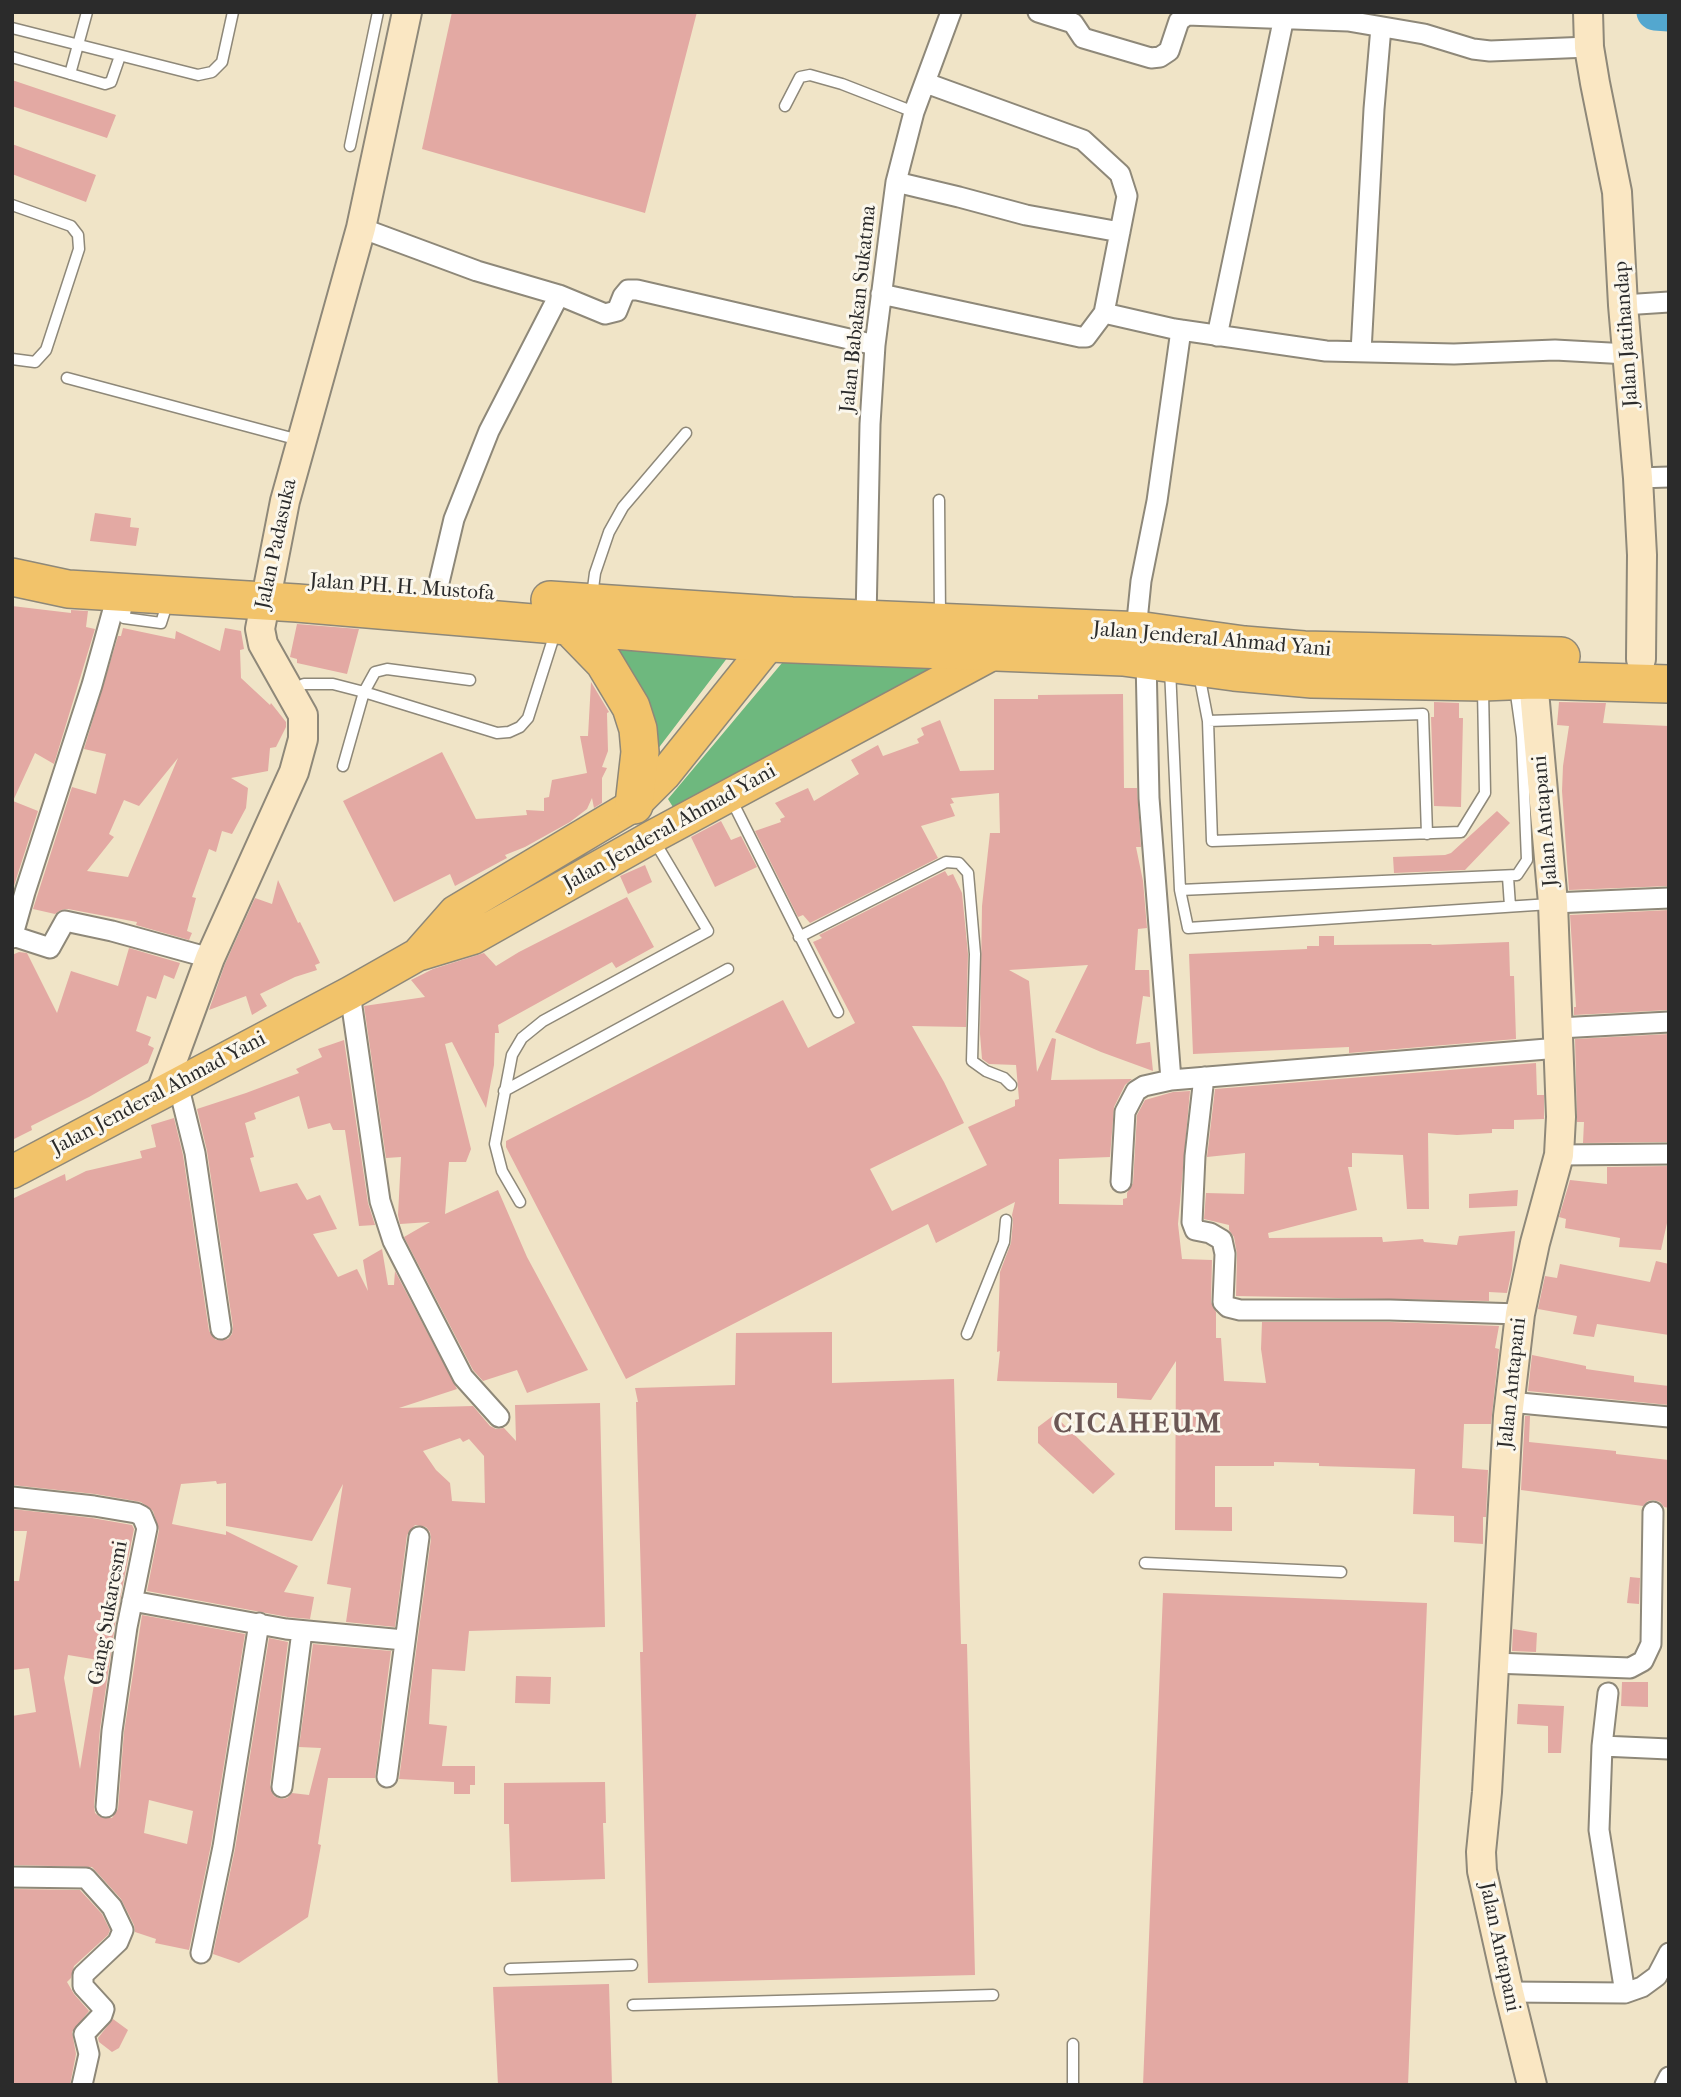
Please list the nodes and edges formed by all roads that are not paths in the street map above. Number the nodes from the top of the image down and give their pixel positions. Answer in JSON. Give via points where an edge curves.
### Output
{"nodes":[{"id":1,"x":87,"y":12,"type":"edge"},
{"id":2,"x":233,"y":12,"type":"edge"},
{"id":3,"x":378,"y":12,"type":"edge"},
{"id":4,"x":407,"y":12,"type":"edge"},
{"id":5,"x":951,"y":12,"type":"edge"},
{"id":6,"x":1038,"y":12,"type":"edge"},
{"id":7,"x":1588,"y":12,"type":"edge"},
{"id":8,"x":1320,"y":15,"type":"edge"},
{"id":9,"x":1284,"y":17,"type":"junction"},
{"id":10,"x":12,"y":27,"type":"edge"},
{"id":11,"x":1381,"y":27,"type":"junction"},
{"id":12,"x":78,"y":45,"type":"junction"},
{"id":13,"x":1589,"y":47,"type":"junction"},
{"id":14,"x":120,"y":56,"type":"junction"},
{"id":15,"x":12,"y":57,"type":"edge"},
{"id":16,"x":70,"y":74,"type":"junction"},
{"id":17,"x":926,"y":83,"type":"junction"},
{"id":18,"x":785,"y":106,"type":"dead end"},
{"id":19,"x":915,"y":112,"type":"junction"},
{"id":20,"x":350,"y":146,"type":"dead end"},
{"id":21,"x":896,"y":182,"type":"junction"},
{"id":22,"x":12,"y":205,"type":"edge"},
{"id":23,"x":361,"y":228,"type":"junction"},
{"id":24,"x":1120,"y":232,"type":"junction"},
{"id":25,"x":881,"y":294,"type":"junction"},
{"id":26,"x":559,"y":295,"type":"junction"},
{"id":27,"x":1669,"y":302,"type":"edge"},
{"id":28,"x":1623,"y":306,"type":"junction"},
{"id":29,"x":1104,"y":313,"type":"junction"},
{"id":30,"x":1181,"y":330,"type":"junction"},
{"id":31,"x":1217,"y":336,"type":"junction"},
{"id":32,"x":875,"y":345,"type":"junction"},
{"id":33,"x":1361,"y":352,"type":"junction"},
{"id":34,"x":1628,"y":354,"type":"junction"},
{"id":35,"x":12,"y":359,"type":"edge"},
{"id":36,"x":66,"y":378,"type":"dead end"},
{"id":37,"x":686,"y":433,"type":"dead end"},
{"id":38,"x":301,"y":441,"type":"junction"},
{"id":39,"x":1669,"y":477,"type":"edge"},
{"id":40,"x":1638,"y":478,"type":"junction"},
{"id":41,"x":939,"y":500,"type":"dead end"},
{"id":42,"x":12,"y":576,"type":"edge"},
{"id":43,"x":266,"y":590,"type":"junction"},
{"id":44,"x":437,"y":591,"type":"junction"},
{"id":45,"x":124,"y":592,"type":"junction"},
{"id":46,"x":792,"y":616,"type":"junction"},
{"id":47,"x":573,"y":619,"type":"junction"},
{"id":48,"x":866,"y":620,"type":"junction"},
{"id":49,"x":940,"y":623,"type":"junction"},
{"id":50,"x":768,"y":643,"type":"junction"},
{"id":51,"x":994,"y":653,"type":"junction"},
{"id":52,"x":1163,"y":655,"type":"junction"},
{"id":53,"x":1655,"y":659,"type":"edge"},
{"id":54,"x":1502,"y":672,"type":"junction"},
{"id":55,"x":470,"y":680,"type":"dead end"},
{"id":56,"x":1669,"y":684,"type":"edge"},
{"id":57,"x":289,"y":690,"type":"junction"},
{"id":58,"x":364,"y":692,"type":"junction"},
{"id":59,"x":1208,"y":721,"type":"junction"},
{"id":60,"x":343,"y":766,"type":"dead end"},
{"id":61,"x":729,"y":796,"type":"junction"},
{"id":62,"x":634,"y":804,"type":"junction"},
{"id":63,"x":1427,"y":834,"type":"junction"},
{"id":64,"x":652,"y":837,"type":"junction"},
{"id":65,"x":1508,"y":877,"type":"junction"},
{"id":66,"x":1180,"y":890,"type":"junction"},
{"id":67,"x":1669,"y":898,"type":"edge"},
{"id":68,"x":1553,"y":903,"type":"junction"},
{"id":69,"x":1510,"y":906,"type":"junction"},
{"id":70,"x":13,"y":937,"type":"edge"},
{"id":71,"x":799,"y":937,"type":"junction"},
{"id":72,"x":417,"y":955,"type":"junction"},
{"id":73,"x":210,"y":958,"type":"junction"},
{"id":74,"x":728,"y":969,"type":"dead end"},
{"id":75,"x":350,"y":993,"type":"junction"},
{"id":76,"x":838,"y":1012,"type":"dead end"},
{"id":77,"x":1669,"y":1022,"type":"edge"},
{"id":78,"x":1559,"y":1038,"type":"junction"},
{"id":79,"x":1204,"y":1077,"type":"junction"},
{"id":80,"x":1171,"y":1080,"type":"junction"},
{"id":81,"x":1011,"y":1085,"type":"dead end"},
{"id":82,"x":169,"y":1089,"type":"junction"},
{"id":83,"x":504,"y":1091,"type":"junction"},
{"id":84,"x":1669,"y":1154,"type":"edge"},
{"id":85,"x":1559,"y":1155,"type":"junction"},
{"id":86,"x":12,"y":1172,"type":"edge"},
{"id":87,"x":1121,"y":1182,"type":"dead end"},
{"id":88,"x":520,"y":1202,"type":"dead end"},
{"id":89,"x":1006,"y":1220,"type":"dead end"},
{"id":90,"x":1520,"y":1314,"type":"junction"},
{"id":91,"x":221,"y":1329,"type":"dead end"},
{"id":92,"x":967,"y":1334,"type":"dead end"},
{"id":93,"x":1509,"y":1402,"type":"junction"},
{"id":94,"x":499,"y":1417,"type":"dead end"},
{"id":95,"x":1669,"y":1417,"type":"edge"},
{"id":96,"x":12,"y":1497,"type":"edge"},
{"id":97,"x":1653,"y":1512,"type":"dead end"},
{"id":98,"x":419,"y":1537,"type":"dead end"},
{"id":99,"x":1145,"y":1563,"type":"dead end"},
{"id":100,"x":1341,"y":1572,"type":"dead end"},
{"id":101,"x":132,"y":1601,"type":"junction"},
{"id":102,"x":259,"y":1623,"type":"junction"},
{"id":103,"x":302,"y":1631,"type":"junction"},
{"id":104,"x":404,"y":1640,"type":"junction"},
{"id":105,"x":1493,"y":1663,"type":"junction"},
{"id":106,"x":1608,"y":1693,"type":"dead end"},
{"id":107,"x":1602,"y":1746,"type":"junction"},
{"id":108,"x":1669,"y":1749,"type":"edge"},
{"id":109,"x":387,"y":1777,"type":"dead end"},
{"id":110,"x":282,"y":1787,"type":"dead end"},
{"id":111,"x":106,"y":1807,"type":"dead end"},
{"id":112,"x":12,"y":1877,"type":"edge"},
{"id":113,"x":201,"y":1953,"type":"dead end"},
{"id":114,"x":1669,"y":1953,"type":"edge"},
{"id":115,"x":632,"y":1965,"type":"dead end"},
{"id":116,"x":510,"y":1969,"type":"dead end"},
{"id":117,"x":1509,"y":1992,"type":"junction"},
{"id":118,"x":1625,"y":1993,"type":"junction"},
{"id":119,"x":993,"y":1995,"type":"dead end"},
{"id":120,"x":633,"y":2005,"type":"dead end"},
{"id":121,"x":1073,"y":2045,"type":"dead end"},
{"id":122,"x":1669,"y":2077,"type":"edge"},
{"id":123,"x":82,"y":2085,"type":"edge"},
{"id":124,"x":1073,"y":2085,"type":"edge"},
{"id":125,"x":1532,"y":2085,"type":"edge"},
{"id":126,"x":1665,"y":2085,"type":"edge"}],
"edges":[{"from":1,"to":12,"type":"lane"},
{"from":2,"to":14,"type":"lane","via":[[222,62],[212,72],[198,75]]},
{"from":3,"to":20,"type":"lane"},
{"from":4,"to":23,"type":"street","name":"Jalan Padasuka"},
{"from":5,"to":17,"type":"street","name":"Jalan Babakan Sukatma"},
{"from":6,"to":9,"type":"street","via":[[1073,23],[1083,37],[1151,58],[1169,51],[1179,21],[1187,15]]},
{"from":7,"to":13,"type":"street","name":"Jalan Jatihandap"},
{"from":8,"to":9,"type":"street"},
{"from":8,"to":11,"type":"street"},
{"from":9,"to":31,"type":"street"},
{"from":10,"to":12,"type":"lane"},
{"from":11,"to":13,"type":"street","via":[[1490,51]]},
{"from":11,"to":33,"type":"street"},
{"from":12,"to":14,"type":"lane"},
{"from":12,"to":16,"type":"lane"},
{"from":13,"to":28,"type":"street","name":"Jalan Jatihandap","via":[[1617,192]]},
{"from":14,"to":16,"type":"lane","via":[[111,82]]},
{"from":15,"to":16,"type":"lane"},
{"from":17,"to":19,"type":"street","name":"Jalan Babakan Sukatma"},
{"from":17,"to":24,"type":"street","via":[[1090,145],[1120,174],[1127,189]]},
{"from":18,"to":19,"type":"lane","via":[[800,77],[810,75]]},
{"from":19,"to":21,"type":"street","name":"Jalan Babakan Sukatma"},
{"from":21,"to":24,"type":"street","via":[[1026,215]]},
{"from":21,"to":25,"type":"street","name":"Jalan Babakan Sukatma"},
{"from":22,"to":35,"type":"lane","via":[[71,226],[78,235],[79,249],[46,350],[35,362]]},
{"from":23,"to":26,"type":"street","via":[[477,271]]},
{"from":23,"to":38,"type":"street","name":"Jalan Padasuka"},
{"from":24,"to":29,"type":"street"},
{"from":25,"to":29,"type":"street","via":[[1080,337],[1086,337]]},
{"from":25,"to":32,"type":"street","name":"Jalan Babakan Sukatma"},
{"from":26,"to":32,"type":"street","via":[[610,314],[617,311],[628,290],[637,290]]},
{"from":26,"to":44,"type":"street","via":[[489,431],[454,519]]},
{"from":27,"to":28,"type":"street"},
{"from":28,"to":34,"type":"street","name":"Jalan Jatihandap"},
{"from":29,"to":30,"type":"street"},
{"from":30,"to":31,"type":"street"},
{"from":30,"to":52,"type":"street","via":[[1141,581]]},
{"from":31,"to":33,"type":"street"},
{"from":32,"to":48,"type":"street","name":"Jalan Babakan Sukatma"},
{"from":33,"to":34,"type":"street"},
{"from":34,"to":40,"type":"street","name":"Jalan Jatihandap"},
{"from":36,"to":38,"type":"lane"},
{"from":37,"to":47,"type":"lane","via":[[623,507]]},
{"from":38,"to":43,"type":"street","name":"Jalan Padasuka"},
{"from":39,"to":40,"type":"street"},
{"from":40,"to":53,"type":"street","name":"Jalan Jatihandap"},
{"from":41,"to":49,"type":"lane"},
{"from":42,"to":43,"type":"highway","name":"Jalan PH. H. Mustofa","via":[[69,566]]},
{"from":42,"to":45,"type":"highway","name":"Jalan PH. H. Mustofa","via":[[68,589]]},
{"from":43,"to":44,"type":"highway","name":"Jalan PH. H. Mustofa"},
{"from":43,"to":45,"type":"highway","name":"Jalan PH. H. Mustofa","via":[[169,595]]},
{"from":43,"to":47,"type":"highway","name":"Jalan PH. H. Mustofa"},
{"from":43,"to":57,"type":"street","name":"Jalan Padasuka","via":[[260,629],[263,644]]},
{"from":44,"to":47,"type":"highway","name":"Jalan PH. H. Mustofa"},
{"from":45,"to":70,"type":"street"},
{"from":46,"to":47,"type":"highway","name":"Jalan PH. H. Mustofa"},
{"from":46,"to":48,"type":"highway","name":"Jalan Jenderal Ahmad Yani"},
{"from":46,"to":50,"type":"main road","name":"Jalan Jenderal Ahmad Yani"},
{"from":47,"to":50,"type":"highway","name":"Jalan PH. H. Mustofa"},
{"from":47,"to":58,"type":"lane","via":[[528,718],[509,732],[497,733]]},
{"from":47,"to":62,"type":"highway","via":[[631,707],[640,752]]},
{"from":48,"to":49,"type":"highway","name":"Jalan Jenderal Ahmad Yani"},
{"from":49,"to":52,"type":"highway","name":"Jalan Jenderal Ahmad Yani"},
{"from":50,"to":51,"type":"highway","name":"Jalan Jenderal Ahmad Yani"},
{"from":50,"to":62,"type":"main road","name":"Jalan Jenderal Ahmad Yani","via":[[664,775]]},
{"from":51,"to":52,"type":"highway","name":"Jalan Jenderal Ahmad Yani"},
{"from":51,"to":61,"type":"main road","name":"Jalan Jenderal Ahmad Yani"},
{"from":52,"to":54,"type":"highway","name":"Jalan Jenderal Ahmad Yani","via":[[1244,645]]},
{"from":52,"to":54,"type":"highway","name":"Jalan Jenderal Ahmad Yani","via":[[1312,679]]},
{"from":52,"to":59,"type":"lane"},
{"from":52,"to":66,"type":"lane"},
{"from":52,"to":80,"type":"street","via":[[1149,798]]},
{"from":53,"to":54,"type":"highway","name":"Jalan Jenderal Ahmad Yani"},
{"from":54,"to":56,"type":"highway","name":"Jalan Jenderal Ahmad Yani"},
{"from":54,"to":63,"type":"lane","via":[[1485,793],[1461,832]]},
{"from":54,"to":65,"type":"lane","via":[[1519,704],[1527,860],[1522,871]]},
{"from":54,"to":68,"type":"street","name":"Jalan Antapani"},
{"from":55,"to":58,"type":"lane","via":[[387,669],[375,672]]},
{"from":57,"to":58,"type":"lane","via":[[322,683]]},
{"from":57,"to":73,"type":"street","name":"Jalan Padasuka","via":[[303,715],[303,739],[294,772]]},
{"from":58,"to":60,"type":"lane"},
{"from":59,"to":63,"type":"lane","via":[[1212,841]]},
{"from":59,"to":63,"type":"lane","via":[[1423,714]]},
{"from":61,"to":64,"type":"main road","name":"Jalan Jenderal Ahmad Yani"},
{"from":61,"to":71,"type":"lane"},
{"from":62,"to":64,"type":"main road"},
{"from":62,"to":72,"type":"main road","name":"Jalan Jenderal Ahmad Yani","via":[[455,912]]},
{"from":64,"to":72,"type":"main road","name":"Jalan Jenderal Ahmad Yani","via":[[472,938]]},
{"from":64,"to":83,"type":"lane","via":[[708,931],[542,1021],[522,1038],[512,1055]]},
{"from":65,"to":66,"type":"lane"},
{"from":65,"to":69,"type":"lane"},
{"from":66,"to":69,"type":"lane","via":[[1188,928]]},
{"from":67,"to":68,"type":"street"},
{"from":68,"to":69,"type":"lane"},
{"from":68,"to":78,"type":"street","name":"Jalan Antapani"},
{"from":70,"to":73,"type":"street","via":[[50,948],[65,920]]},
{"from":71,"to":76,"type":"lane"},
{"from":71,"to":81,"type":"lane","via":[[946,862],[959,863],[968,873],[975,954],[972,1061]]},
{"from":72,"to":75,"type":"main road","name":"Jalan Jenderal Ahmad Yani"},
{"from":73,"to":82,"type":"street","name":"Jalan Padasuka"},
{"from":74,"to":83,"type":"lane"},
{"from":75,"to":82,"type":"main road","name":"Jalan Jenderal Ahmad Yani"},
{"from":75,"to":94,"type":"street","via":[[380,1201],[393,1241],[463,1377]]},
{"from":77,"to":78,"type":"street"},
{"from":78,"to":79,"type":"street"},
{"from":78,"to":85,"type":"street","name":"Jalan Antapani"},
{"from":79,"to":80,"type":"street"},
{"from":79,"to":90,"type":"street","via":[[1192,1222],[1195,1230],[1222,1240],[1223,1302],[1228,1307]]},
{"from":80,"to":87,"type":"street","via":[[1136,1091],[1125,1112]]},
{"from":82,"to":86,"type":"main road","name":"Jalan Jenderal Ahmad Yani"},
{"from":82,"to":91,"type":"street","via":[[195,1153]]},
{"from":83,"to":88,"type":"lane","via":[[495,1144],[502,1171]]},
{"from":84,"to":85,"type":"street"},
{"from":85,"to":90,"type":"street","name":"Jalan Antapani"},
{"from":89,"to":92,"type":"lane","via":[[1004,1242]]},
{"from":90,"to":93,"type":"street","name":"Jalan Antapani"},
{"from":93,"to":95,"type":"street"},
{"from":93,"to":105,"type":"street","name":"Jalan Antapani"},
{"from":96,"to":101,"type":"street","name":"Gang Sukaresmi","via":[[142,1516],[147,1528]]},
{"from":97,"to":105,"type":"street","via":[[1651,1644],[1643,1661],[1630,1668]]},
{"from":98,"to":104,"type":"street"},
{"from":99,"to":100,"type":"lane"},
{"from":101,"to":102,"type":"street"},
{"from":101,"to":111,"type":"street","name":"Gang Sukaresmi","via":[[112,1731]]},
{"from":102,"to":103,"type":"street"},
{"from":102,"to":113,"type":"street"},
{"from":103,"to":104,"type":"street"},
{"from":103,"to":110,"type":"street"},
{"from":104,"to":109,"type":"street"},
{"from":105,"to":117,"type":"street","name":"Jalan Antapani","via":[[1481,1852]]},
{"from":106,"to":107,"type":"street"},
{"from":107,"to":108,"type":"street"},
{"from":107,"to":118,"type":"street","via":[[1599,1830]]},
{"from":112,"to":123,"type":"street","via":[[86,1878],[112,1908],[123,1930],[118,1942],[83,1975],[83,1986],[104,2009],[84,2034],[89,2054]]},
{"from":114,"to":118,"type":"street","via":[[1657,1976]]},
{"from":115,"to":116,"type":"lane"},
{"from":117,"to":118,"type":"street"},
{"from":117,"to":125,"type":"street","name":"Jalan Antapani"},
{"from":119,"to":120,"type":"lane"},
{"from":121,"to":124,"type":"lane"},
{"from":122,"to":126,"type":"street"}]}
